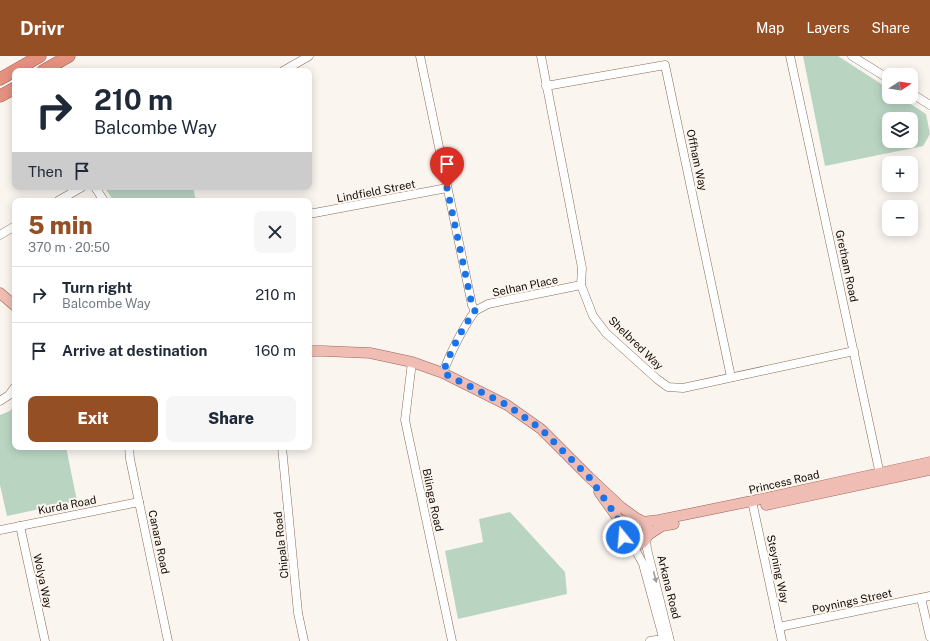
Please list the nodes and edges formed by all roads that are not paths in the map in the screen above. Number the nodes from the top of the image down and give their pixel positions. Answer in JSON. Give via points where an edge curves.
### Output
{"nodes":[{"id":1,"x":40,"y":56,"type":"edge"},
{"id":2,"x":69,"y":56,"type":"edge"},
{"id":3,"x":308,"y":56,"type":"edge"},
{"id":4,"x":420,"y":56,"type":"edge"},
{"id":5,"x":541,"y":56,"type":"edge"},
{"id":6,"x":790,"y":56,"type":"edge"},
{"id":7,"x":852,"y":56,"type":"edge"},
{"id":8,"x":19,"y":68,"type":"edge"},
{"id":9,"x":49,"y":68,"type":"edge"},
{"id":10,"x":288,"y":68,"type":"edge"},
{"id":11,"x":12,"y":72,"type":"edge"},
{"id":12,"x":882,"y":75,"type":"edge"},
{"id":13,"x":0,"y":79,"type":"edge"},
{"id":14,"x":546,"y":86,"type":"junction"},
{"id":15,"x":12,"y":90,"type":"edge"},
{"id":16,"x":0,"y":96,"type":"edge"},
{"id":17,"x":918,"y":97,"type":"edge"},
{"id":18,"x":930,"y":105,"type":"edge"},
{"id":19,"x":447,"y":188,"type":"junction"},
{"id":20,"x":77,"y":190,"type":"edge"},
{"id":21,"x":63,"y":198,"type":"edge"},
{"id":22,"x":312,"y":213,"type":"edge"},
{"id":23,"x":12,"y":228,"type":"edge"},
{"id":24,"x":0,"y":235,"type":"edge"},
{"id":25,"x":580,"y":285,"type":"junction"},
{"id":26,"x":0,"y":293,"type":"edge"},
{"id":27,"x":12,"y":303,"type":"edge"},
{"id":28,"x":475,"y":311,"type":"junction"},
{"id":29,"x":854,"y":351,"type":"junction"},
{"id":30,"x":312,"y":352,"type":"edge"},
{"id":31,"x":412,"y":362,"type":"junction"},
{"id":32,"x":443,"y":373,"type":"junction"},
{"id":33,"x":731,"y":377,"type":"junction"},
{"id":34,"x":12,"y":391,"type":"edge"},
{"id":35,"x":0,"y":401,"type":"edge"},
{"id":36,"x":129,"y":450,"type":"edge"},
{"id":37,"x":282,"y":450,"type":"edge"},
{"id":38,"x":930,"y":462,"type":"edge"},
{"id":39,"x":930,"y":470,"type":"edge"},
{"id":40,"x":880,"y":476,"type":"junction"},
{"id":41,"x":589,"y":477,"type":"junction"},
{"id":42,"x":139,"y":502,"type":"junction"},
{"id":43,"x":753,"y":504,"type":"junction"},
{"id":44,"x":641,"y":521,"type":"junction"},
{"id":45,"x":20,"y":526,"type":"junction"},
{"id":46,"x":0,"y":530,"type":"edge"},
{"id":47,"x":622,"y":530,"type":"junction"},
{"id":48,"x":647,"y":537,"type":"junction"},
{"id":49,"x":633,"y":545,"type":"junction"},
{"id":50,"x":930,"y":596,"type":"edge"},
{"id":51,"x":921,"y":598,"type":"junction"},
{"id":52,"x":779,"y":627,"type":"junction"},
{"id":53,"x":930,"y":637,"type":"edge"},
{"id":54,"x":667,"y":639,"type":"edge"},
{"id":55,"x":45,"y":641,"type":"edge"},
{"id":56,"x":168,"y":641,"type":"edge"},
{"id":57,"x":304,"y":641,"type":"edge"},
{"id":58,"x":452,"y":641,"type":"edge"},
{"id":59,"x":650,"y":641,"type":"edge"},
{"id":60,"x":782,"y":641,"type":"edge"}],
"edges":[{"from":1,"to":8,"type":"highway"},
{"from":2,"to":9,"type":"highway"},
{"from":3,"to":10,"type":"street"},
{"from":4,"to":19,"type":"street"},
{"from":5,"to":14,"type":"street","name":"Shelbred Way"},
{"from":6,"to":29,"type":"street","name":"Gretham Road"},
{"from":7,"to":12,"type":"street"},
{"from":11,"to":13,"type":"highway"},
{"from":14,"to":25,"type":"street","name":"Shelbred Way","via":[[582,268]]},
{"from":14,"to":33,"type":"street","name":"Offham Way","via":[[665,66]]},
{"from":15,"to":16,"type":"highway"},
{"from":17,"to":18,"type":"street"},
{"from":19,"to":22,"type":"street","name":"Lindfield Street"},
{"from":19,"to":28,"type":"street"},
{"from":20,"to":21,"type":"street"},
{"from":23,"to":24,"type":"street"},
{"from":25,"to":28,"type":"street","name":"Selhan Place","via":[[488,304]]},
{"from":25,"to":33,"type":"street","name":"Shelbred Way","via":[[593,316],[606,333],[668,387],[683,388]]},
{"from":26,"to":27,"type":"main road"},
{"from":28,"to":32,"type":"street"},
{"from":29,"to":33,"type":"street","name":"Shelbred Way"},
{"from":29,"to":40,"type":"street","name":"Gretham Road"},
{"from":30,"to":31,"type":"main road","via":[[370,353]]},
{"from":31,"to":32,"type":"main road"},
{"from":31,"to":58,"type":"street","name":"Bilinga Road","via":[[405,420]]},
{"from":32,"to":41,"type":"main road","via":[[507,405],[541,429]]},
{"from":34,"to":35,"type":"street"},
{"from":36,"to":42,"type":"street","name":"Canara Road"},
{"from":37,"to":57,"type":"street","name":"Chipala Road","via":[[298,613]]},
{"from":38,"to":40,"type":"main road","name":"Princess Road"},
{"from":39,"to":40,"type":"main road","name":"Princess Road"},
{"from":40,"to":43,"type":"main road","name":"Princess Road"},
{"from":41,"to":44,"type":"main road","via":[[621,507]]},
{"from":41,"to":47,"type":"main road","via":[[617,517]]},
{"from":42,"to":45,"type":"street","name":"Kurda Road"},
{"from":42,"to":56,"type":"street","name":"Canara Road"},
{"from":43,"to":44,"type":"main road","name":"Princess Road"},
{"from":43,"to":48,"type":"main road","name":"Princess Road","via":[[662,526]]},
{"from":43,"to":52,"type":"street","name":"Steyning Way"},
{"from":44,"to":47,"type":"main road","via":[[628,521]]},
{"from":44,"to":48,"type":"main road","via":[[648,530]]},
{"from":45,"to":46,"type":"street","name":"Kurda Road"},
{"from":45,"to":55,"type":"street","name":"Wolya Way"},
{"from":47,"to":49,"type":"main road","via":[[624,540]]},
{"from":48,"to":49,"type":"main road","via":[[642,543]]},
{"from":48,"to":54,"type":"street","name":"Arkana Road","one_way":true,"via":[[647,549]]},
{"from":49,"to":54,"type":"street","name":"Arkana Road","via":[[643,564]]},
{"from":50,"to":51,"type":"street","name":"Poynings Street"},
{"from":51,"to":52,"type":"street","name":"Poynings Street"},
{"from":51,"to":53,"type":"street"},
{"from":52,"to":60,"type":"street","name":"Steyning Way"},
{"from":54,"to":59,"type":"street"}]}
